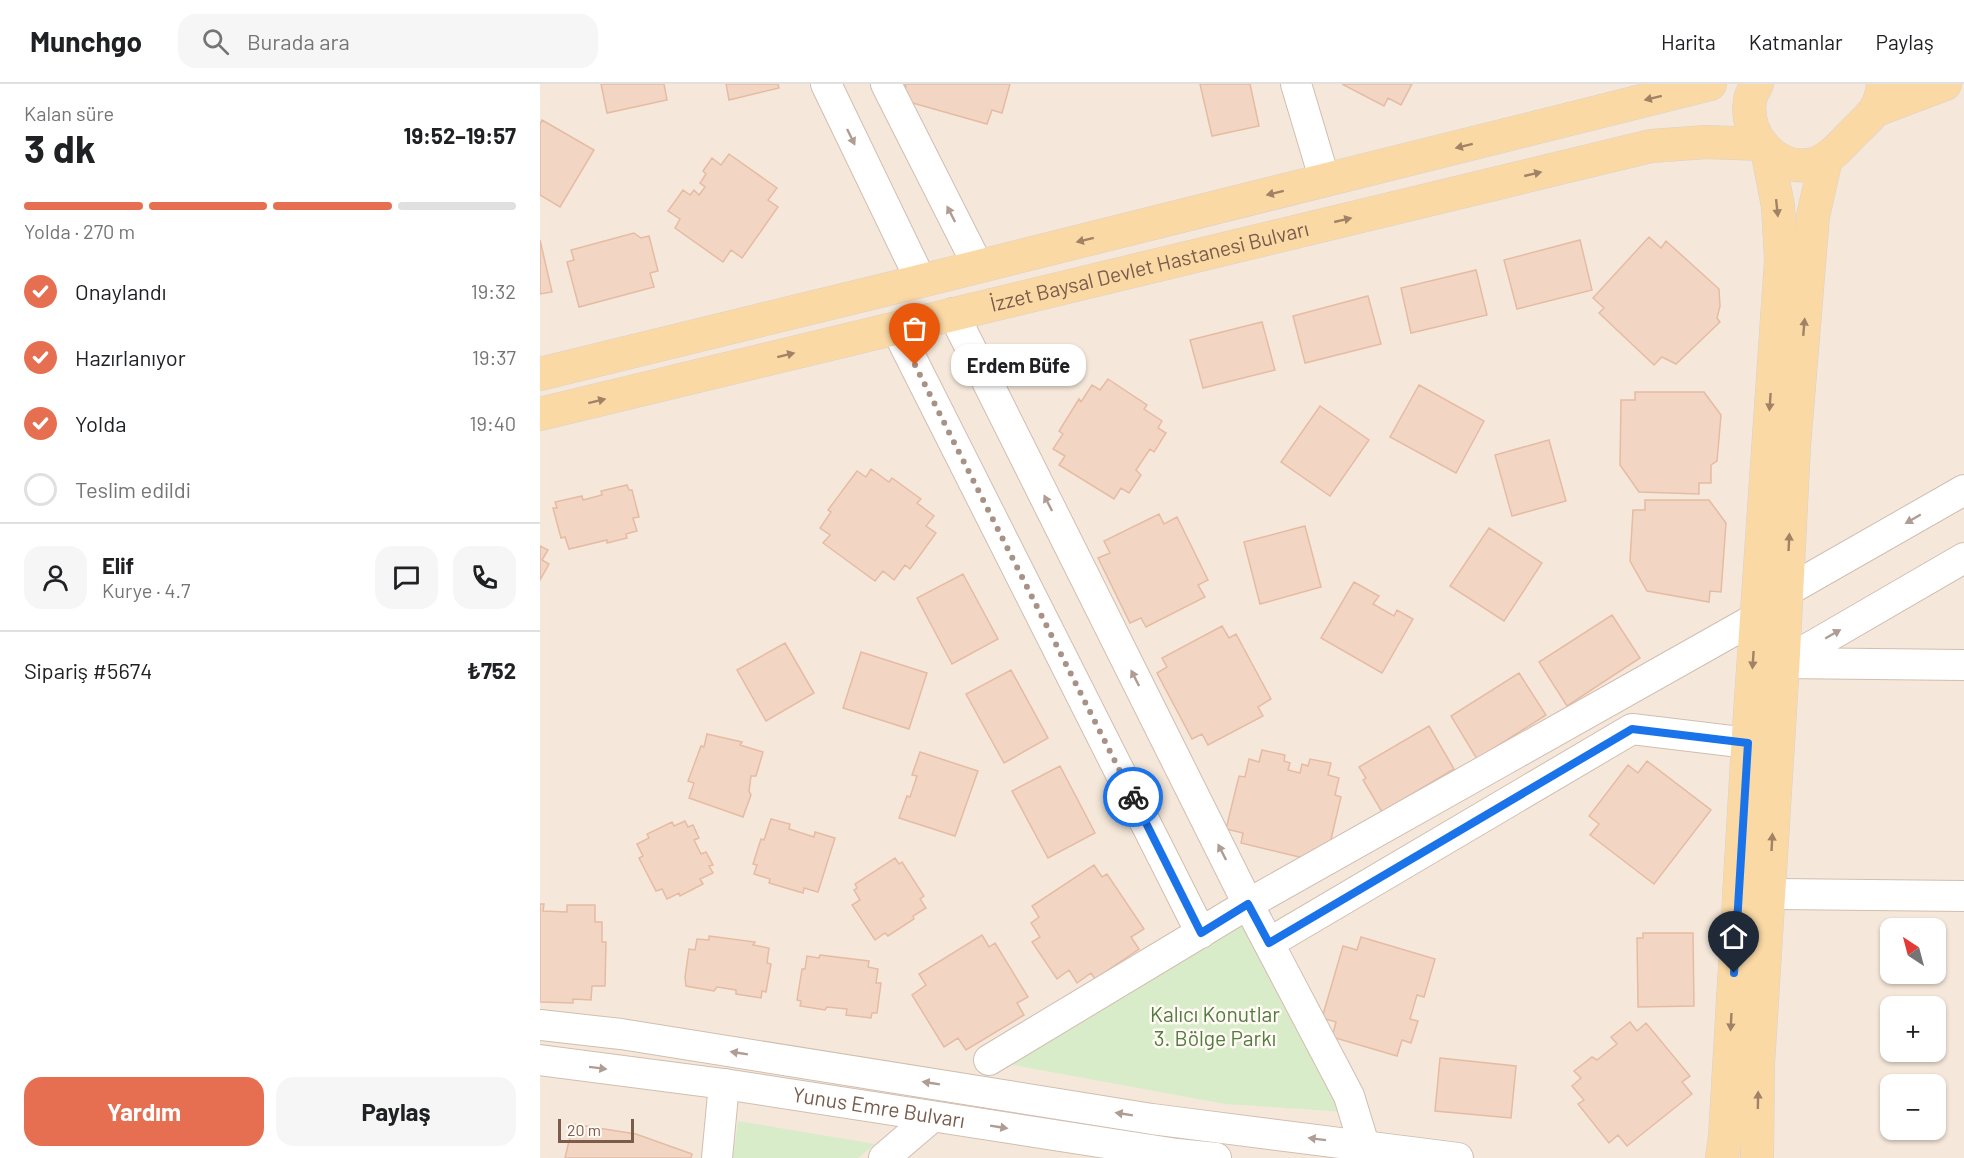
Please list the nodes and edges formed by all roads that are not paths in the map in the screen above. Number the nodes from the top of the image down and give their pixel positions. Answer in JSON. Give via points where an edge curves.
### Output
{"nodes":[{"id":1,"x":826,"y":84,"type":"edge"},
{"id":2,"x":886,"y":84,"type":"edge"},
{"id":3,"x":1296,"y":84,"type":"edge"},
{"id":4,"x":1710,"y":84,"type":"edge"},
{"id":5,"x":1757,"y":84,"type":"edge"},
{"id":6,"x":1945,"y":84,"type":"edge"},
{"id":7,"x":1880,"y":97,"type":"edge"},
{"id":8,"x":1765,"y":147,"type":"junction"},
{"id":9,"x":1826,"y":159,"type":"junction"},
{"id":10,"x":1325,"y":181,"type":"junction"},
{"id":11,"x":978,"y":266,"type":"junction"},
{"id":12,"x":921,"y":281,"type":"junction"},
{"id":13,"x":953,"y":313,"type":"junction"},
{"id":14,"x":896,"y":328,"type":"junction"},
{"id":15,"x":540,"y":374,"type":"edge"},
{"id":16,"x":540,"y":414,"type":"edge"},
{"id":17,"x":1964,"y":490,"type":"edge"},
{"id":18,"x":1964,"y":558,"type":"edge"},
{"id":19,"x":1786,"y":591,"type":"junction"},
{"id":20,"x":1756,"y":618,"type":"junction"},
{"id":21,"x":1783,"y":663,"type":"junction"},
{"id":22,"x":1964,"y":665,"type":"edge"},
{"id":23,"x":1748,"y":743,"type":"junction"},
{"id":24,"x":1769,"y":894,"type":"junction"},
{"id":25,"x":1964,"y":896,"type":"edge"},
{"id":26,"x":1248,"y":904,"type":"junction"},
{"id":27,"x":1201,"y":933,"type":"junction"},
{"id":28,"x":1269,"y":943,"type":"junction"},
{"id":29,"x":540,"y":1025,"type":"edge"},
{"id":30,"x":540,"y":1060,"type":"edge"},
{"id":31,"x":989,"y":1060,"type":"dead end"},
{"id":32,"x":724,"y":1084,"type":"junction"},
{"id":33,"x":932,"y":1117,"type":"junction"},
{"id":34,"x":1364,"y":1145,"type":"junction"},
{"id":35,"x":1176,"y":1156,"type":"edge"},
{"id":36,"x":717,"y":1158,"type":"edge"},
{"id":37,"x":884,"y":1158,"type":"edge"},
{"id":38,"x":1216,"y":1158,"type":"edge"},
{"id":39,"x":1458,"y":1158,"type":"edge"},
{"id":40,"x":1722,"y":1158,"type":"edge"},
{"id":41,"x":1757,"y":1158,"type":"edge"}],
"edges":[{"from":1,"to":12,"type":"street","one_way":true},
{"from":11,"to":2,"type":"street","one_way":true},
{"from":3,"to":10,"type":"street"},
{"from":4,"to":10,"type":"main road","name":"İzzet Baysal Devlet Hastanesi Bulvarı","one_way":true},
{"from":5,"to":8,"type":"main road","via":[[1750,99],[1749,117],[1755,135]]},
{"from":6,"to":7,"type":"main road"},
{"from":7,"to":9,"type":"main road"},
{"from":8,"to":9,"type":"main road","name":"İzzet Baysal Devlet Hastanesi Bulvarı","via":[[1785,163],[1812,164]]},
{"from":13,"to":8,"type":"main road","name":"İzzet Baysal Devlet Hastanesi Bulvarı","one_way":true,"via":[[1651,146],[1706,142]]},
{"from":8,"to":20,"type":"main road","one_way":true,"via":[[1778,206],[1781,260]]},
{"from":19,"to":9,"type":"main road","one_way":true,"via":[[1812,227]]},
{"from":10,"to":11,"type":"main road","name":"İzzet Baysal Devlet Hastanesi Bulvarı","one_way":true},
{"from":11,"to":12,"type":"main road","name":"İzzet Baysal Devlet Hastanesi Bulvarı"},
{"from":12,"to":15,"type":"main road","name":"İzzet Baysal Devlet Hastanesi Bulvarı"},
{"from":13,"to":14,"type":"main road","name":"İzzet Baysal Devlet Hastanesi Bulvarı"},
{"from":26,"to":13,"type":"street","one_way":true},
{"from":16,"to":14,"type":"main road","name":"İzzet Baysal Devlet Hastanesi Bulvarı","one_way":true},
{"from":14,"to":27,"type":"street"},
{"from":17,"to":19,"type":"street","one_way":true},
{"from":21,"to":18,"type":"street","one_way":true},
{"from":19,"to":21,"type":"main road"},
{"from":20,"to":23,"type":"main road","one_way":true},
{"from":20,"to":26,"type":"street"},
{"from":21,"to":22,"type":"street"},
{"from":24,"to":21,"type":"main road","one_way":true},
{"from":23,"to":28,"type":"street","via":[[1632,729]]},
{"from":23,"to":40,"type":"main road","one_way":true},
{"from":24,"to":25,"type":"street"},
{"from":41,"to":24,"type":"main road","one_way":true,"via":[[1758,1064]]},
{"from":26,"to":27,"type":"street"},
{"from":26,"to":28,"type":"street"},
{"from":27,"to":31,"type":"street"},
{"from":28,"to":34,"type":"street","via":[[1349,1096]]},
{"from":34,"to":29,"type":"street","one_way":true,"via":[[1152,1119],[633,1036]]},
{"from":30,"to":32,"type":"street","name":"Yunus Emre Bulvarı","one_way":true},
{"from":32,"to":33,"type":"street","name":"Yunus Emre Bulvarı"},
{"from":32,"to":36,"type":"street"},
{"from":33,"to":35,"type":"street","name":"Yunus Emre Bulvarı","one_way":true},
{"from":33,"to":37,"type":"street"},
{"from":34,"to":39,"type":"street"},
{"from":35,"to":38,"type":"street","name":"Yunus Emre Bulvarı"}]}
